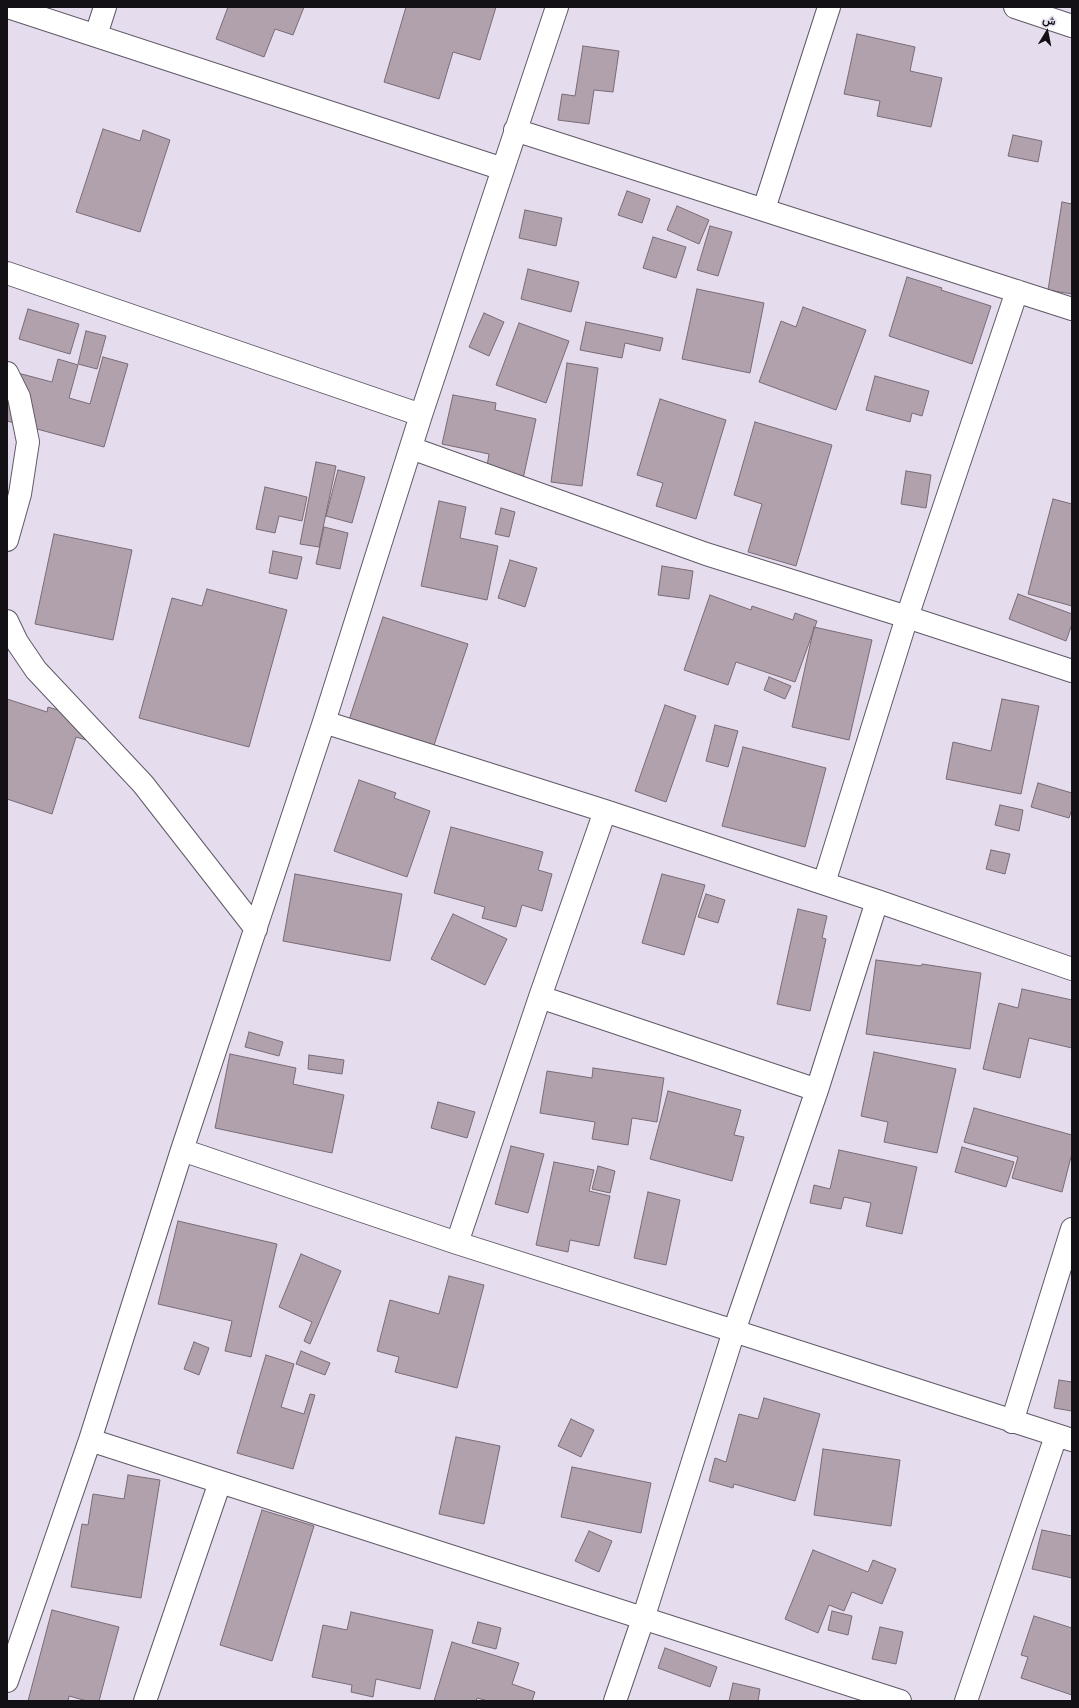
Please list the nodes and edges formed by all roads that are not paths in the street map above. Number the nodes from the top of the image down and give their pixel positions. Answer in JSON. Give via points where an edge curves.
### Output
{"nodes":[{"id":1,"x":8,"y":7,"type":"edge"},
{"id":2,"x":106,"y":7,"type":"edge"},
{"id":3,"x":556,"y":7,"type":"edge"},
{"id":4,"x":829,"y":7,"type":"edge"},
{"id":5,"x":1015,"y":7,"type":"edge"},
{"id":6,"x":1041,"y":11,"type":"edge"},
{"id":7,"x":1072,"y":26,"type":"edge"},
{"id":8,"x":96,"y":35,"type":"junction"},
{"id":9,"x":516,"y":130,"type":"junction"},
{"id":10,"x":503,"y":169,"type":"junction"},
{"id":11,"x":764,"y":209,"type":"junction"},
{"id":12,"x":7,"y":273,"type":"edge"},
{"id":13,"x":1017,"y":291,"type":"junction"},
{"id":14,"x":1072,"y":309,"type":"edge"},
{"id":15,"x":7,"y":373,"type":"edge"},
{"id":16,"x":421,"y":415,"type":"junction"},
{"id":17,"x":411,"y":448,"type":"junction"},
{"id":18,"x":7,"y":540,"type":"edge"},
{"id":19,"x":907,"y":617,"type":"junction"},
{"id":20,"x":7,"y":621,"type":"edge"},
{"id":21,"x":1072,"y":671,"type":"edge"},
{"id":22,"x":324,"y":722,"type":"junction"},
{"id":23,"x":605,"y":811,"type":"junction"},
{"id":24,"x":824,"y":883,"type":"junction"},
{"id":25,"x":877,"y":901,"type":"junction"},
{"id":26,"x":256,"y":929,"type":"junction"},
{"id":27,"x":1072,"y":969,"type":"edge"},
{"id":28,"x":540,"y":997,"type":"junction"},
{"id":29,"x":818,"y":1090,"type":"junction"},
{"id":30,"x":182,"y":1150,"type":"junction"},
{"id":31,"x":1072,"y":1229,"type":"edge"},
{"id":32,"x":457,"y":1243,"type":"junction"},
{"id":33,"x":734,"y":1331,"type":"junction"},
{"id":34,"x":1012,"y":1422,"type":"junction"},
{"id":35,"x":1064,"y":1438,"type":"edge"},
{"id":36,"x":90,"y":1440,"type":"junction"},
{"id":37,"x":220,"y":1482,"type":"junction"},
{"id":38,"x":643,"y":1619,"type":"junction"},
{"id":39,"x":7,"y":1681,"type":"edge"},
{"id":40,"x":145,"y":1701,"type":"edge"},
{"id":41,"x":615,"y":1701,"type":"edge"},
{"id":42,"x":900,"y":1701,"type":"edge"},
{"id":43,"x":966,"y":1701,"type":"edge"}],
"edges":[{"from":1,"to":8,"type":"street"},
{"from":2,"to":8,"type":"street"},
{"from":3,"to":9,"type":"street"},
{"from":4,"to":11,"type":"street"},
{"from":5,"to":6,"type":"street"},
{"from":6,"to":7,"type":"street"},
{"from":8,"to":10,"type":"street"},
{"from":9,"to":10,"type":"street"},
{"from":9,"to":11,"type":"street"},
{"from":10,"to":16,"type":"street"},
{"from":11,"to":13,"type":"street"},
{"from":12,"to":16,"type":"street"},
{"from":13,"to":14,"type":"street"},
{"from":13,"to":19,"type":"street"},
{"from":15,"to":18,"type":"street","via":[[19,397],[28,442],[20,494]]},
{"from":16,"to":17,"type":"street"},
{"from":17,"to":19,"type":"street","via":[[706,554]]},
{"from":17,"to":22,"type":"street"},
{"from":19,"to":21,"type":"street"},
{"from":19,"to":24,"type":"street"},
{"from":20,"to":26,"type":"street","via":[[17,642],[36,670],[144,784]]},
{"from":22,"to":23,"type":"street"},
{"from":22,"to":26,"type":"street"},
{"from":23,"to":24,"type":"street"},
{"from":23,"to":28,"type":"street"},
{"from":24,"to":25,"type":"street"},
{"from":25,"to":27,"type":"street"},
{"from":25,"to":29,"type":"street"},
{"from":26,"to":30,"type":"street"},
{"from":28,"to":29,"type":"street"},
{"from":28,"to":32,"type":"street"},
{"from":29,"to":33,"type":"street"},
{"from":30,"to":32,"type":"street"},
{"from":30,"to":36,"type":"street"},
{"from":31,"to":34,"type":"street"},
{"from":32,"to":33,"type":"street"},
{"from":33,"to":34,"type":"street"},
{"from":33,"to":38,"type":"street"},
{"from":34,"to":35,"type":"street"},
{"from":35,"to":43,"type":"street"},
{"from":36,"to":37,"type":"street"},
{"from":36,"to":39,"type":"street"},
{"from":37,"to":38,"type":"street"},
{"from":37,"to":40,"type":"street"},
{"from":38,"to":41,"type":"street"},
{"from":38,"to":42,"type":"street"}]}
